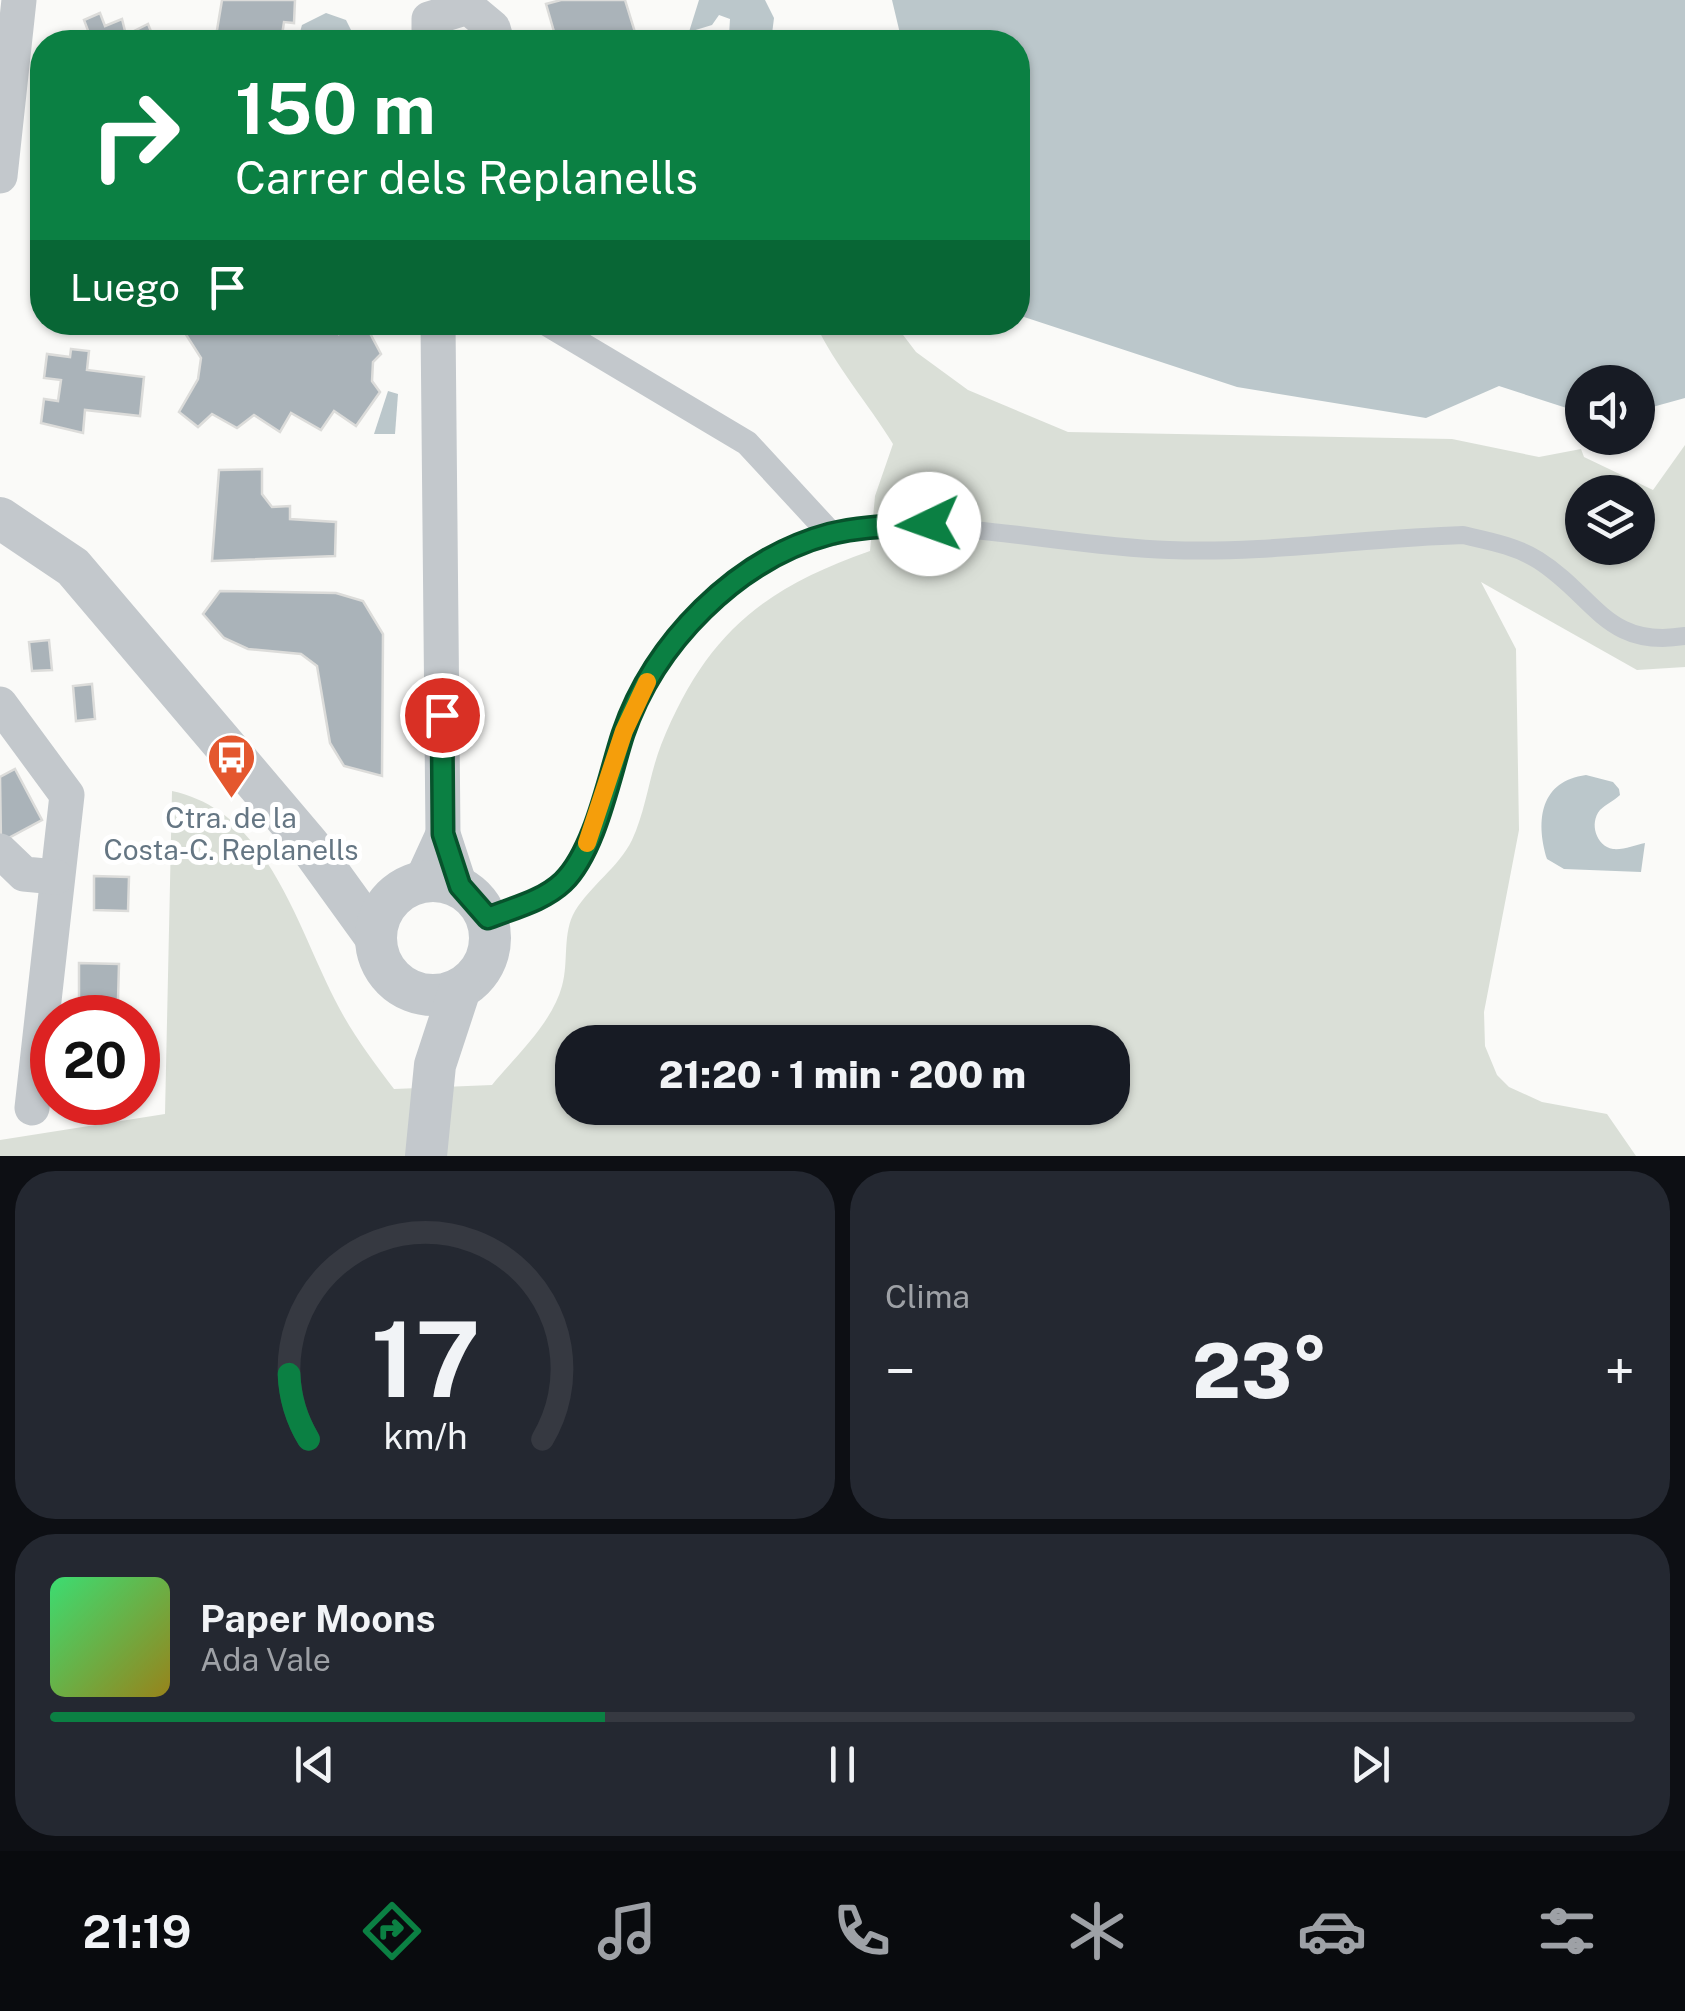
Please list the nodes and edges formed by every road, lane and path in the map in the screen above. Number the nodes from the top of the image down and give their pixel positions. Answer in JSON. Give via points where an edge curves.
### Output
{"nodes":[{"id":1,"x":20,"y":0,"type":"edge"},
{"id":2,"x":429,"y":30,"type":"edge"},
{"id":3,"x":494,"y":30,"type":"edge"},
{"id":4,"x":0,"y":176,"type":"edge"},
{"id":5,"x":438,"y":335,"type":"edge"},
{"id":6,"x":566,"y":335,"type":"edge"},
{"id":7,"x":0,"y":518,"type":"edge"},
{"id":8,"x":831,"y":534,"type":"junction"},
{"id":9,"x":1685,"y":636,"type":"edge"},
{"id":10,"x":0,"y":704,"type":"edge"},
{"id":11,"x":309,"y":845,"type":"junction"},
{"id":12,"x":0,"y":852,"type":"edge"},
{"id":13,"x":56,"y":877,"type":"junction"},
{"id":14,"x":428,"y":885,"type":"junction"},
{"id":15,"x":488,"y":918,"type":"junction"},
{"id":16,"x":374,"y":934,"type":"junction"},
{"id":17,"x":404,"y":988,"type":"junction"},
{"id":18,"x":460,"y":989,"type":"junction"},
{"id":19,"x":44,"y":995,"type":"edge"},
{"id":20,"x":434,"y":1065,"type":"junction"},
{"id":21,"x":426,"y":1156,"type":"edge"}],
"edges":[{"from":1,"to":4,"type":"street"},
{"from":2,"to":3,"type":"street","via":[[429,19],[468,7]]},
{"from":5,"to":14,"type":"street","via":[[443,834]]},
{"from":6,"to":8,"type":"street","via":[[747,443]]},
{"from":7,"to":11,"type":"street","via":[[72,567]]},
{"from":8,"to":9,"type":"lane","via":[[929,524],[1104,545],[1229,551],[1463,536],[1538,560],[1627,634],[1656,641]]},
{"from":8,"to":15,"type":"lane","via":[[788,549],[704,608],[666,651],[639,696],[590,836],[566,879],[547,895]]},
{"from":10,"to":13,"type":"street","via":[[67,795]]},
{"from":11,"to":14,"type":"street","via":[[363,878]]},
{"from":11,"to":16,"type":"street"},
{"from":12,"to":13,"type":"street","via":[[24,874]]},
{"from":13,"to":19,"type":"street"},
{"from":14,"to":15,"type":"street"},
{"from":14,"to":16,"type":"street","via":[[385,905]]},
{"from":15,"to":18,"type":"street","via":[[490,946],[481,970]]},
{"from":16,"to":17,"type":"street","via":[[381,963]]},
{"from":17,"to":18,"type":"street","via":[[434,996]]},
{"from":17,"to":20,"type":"street"},
{"from":18,"to":20,"type":"street"},
{"from":20,"to":21,"type":"street"}]}
